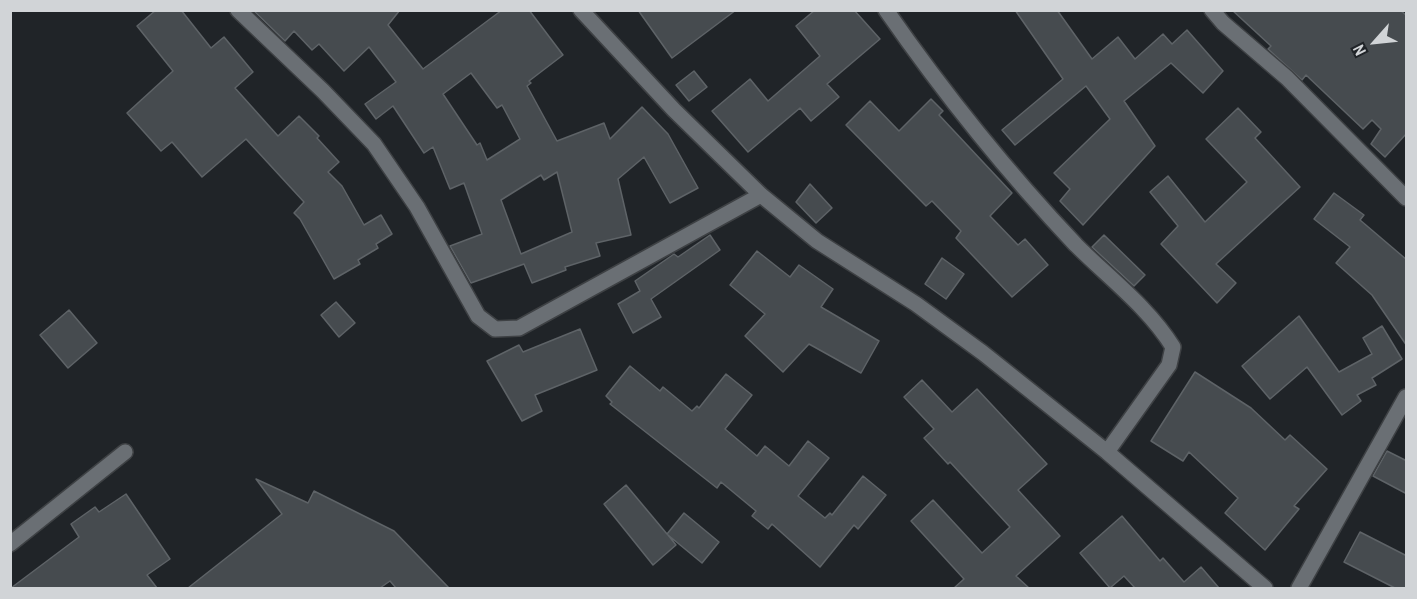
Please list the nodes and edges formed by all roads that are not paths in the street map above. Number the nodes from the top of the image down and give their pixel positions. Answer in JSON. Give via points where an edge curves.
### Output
{"nodes":[{"id":1,"x":238,"y":10,"type":"edge"},
{"id":2,"x":581,"y":10,"type":"edge"},
{"id":3,"x":886,"y":10,"type":"edge"},
{"id":4,"x":1212,"y":10,"type":"edge"},
{"id":5,"x":760,"y":195,"type":"junction"},
{"id":6,"x":1407,"y":198,"type":"edge"},
{"id":7,"x":1407,"y":397,"type":"edge"},
{"id":8,"x":125,"y":452,"type":"dead end"},
{"id":9,"x":1107,"y":452,"type":"junction"},
{"id":10,"x":13,"y":536,"type":"edge"},
{"id":11,"x":1265,"y":588,"type":"edge"},
{"id":12,"x":1299,"y":588,"type":"edge"}],
"edges":[{"from":1,"to":5,"type":"street","via":[[374,144],[417,207],[478,316],[495,329],[519,328]]},
{"from":2,"to":5,"type":"street"},
{"from":3,"to":9,"type":"street","via":[[986,142],[1076,244],[1160,326],[1173,347],[1169,365]]},
{"from":4,"to":6,"type":"street","via":[[1287,78]]},
{"from":5,"to":9,"type":"street","via":[[817,241],[916,303]]},
{"from":7,"to":12,"type":"street"},
{"from":8,"to":10,"type":"street"},
{"from":9,"to":11,"type":"street"}]}
